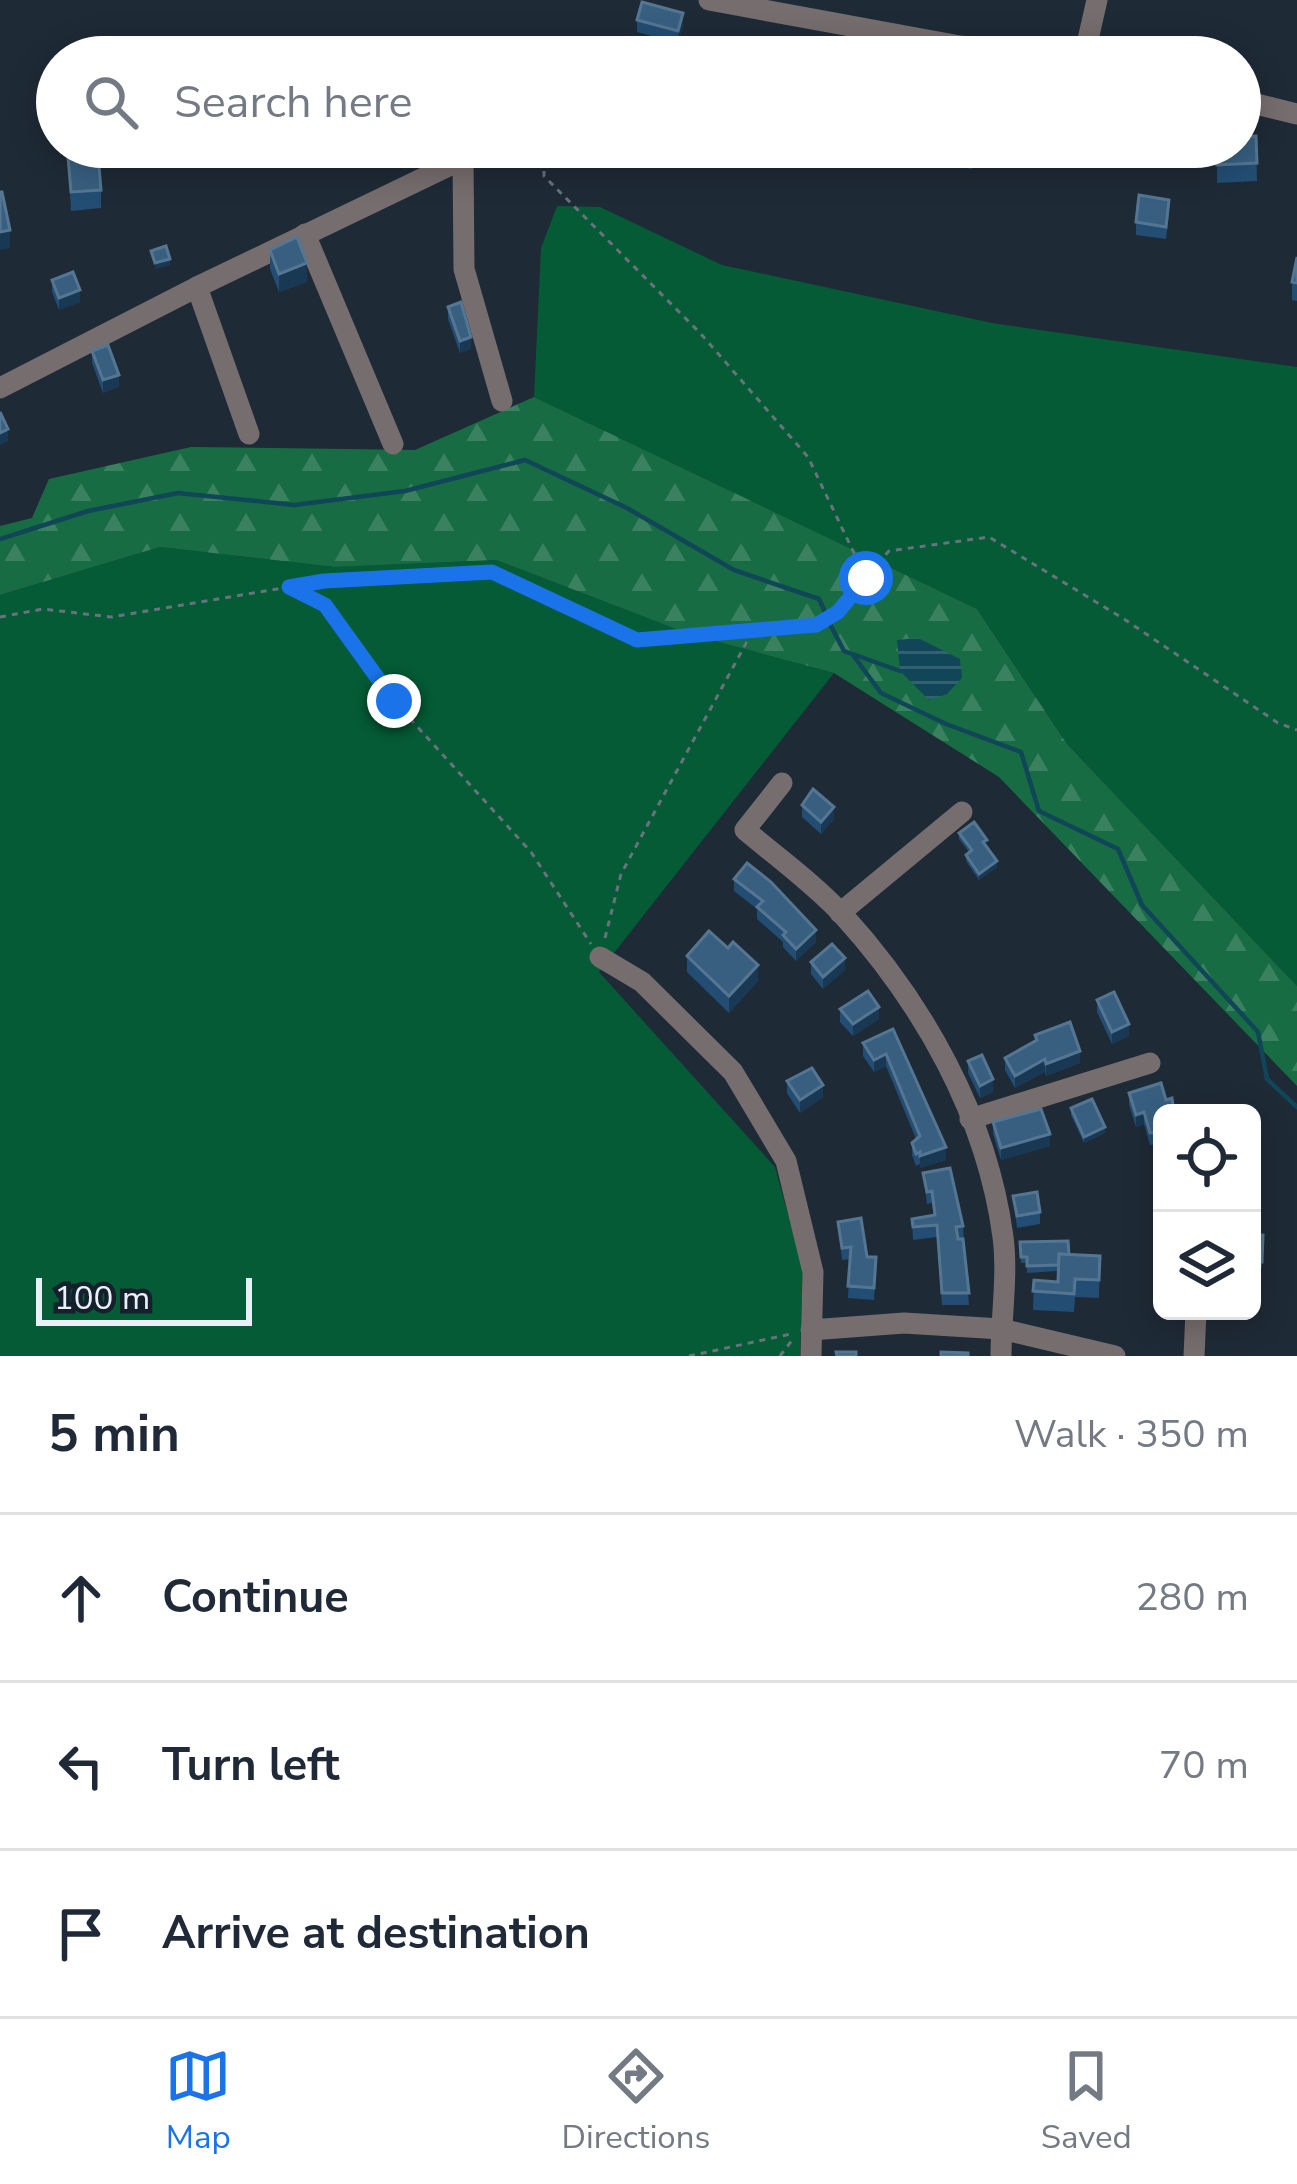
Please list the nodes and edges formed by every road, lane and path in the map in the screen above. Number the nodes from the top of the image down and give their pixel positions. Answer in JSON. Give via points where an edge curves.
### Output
{"nodes":[{"id":1,"x":709,"y":0,"type":"edge"},
{"id":2,"x":1096,"y":0,"type":"edge"},
{"id":3,"x":905,"y":36,"type":"edge"},
{"id":4,"x":1088,"y":36,"type":"edge"},
{"id":5,"x":1261,"y":105,"type":"edge"},
{"id":6,"x":1297,"y":114,"type":"edge"},
{"id":7,"x":445,"y":168,"type":"edge"},
{"id":8,"x":464,"y":168,"type":"edge"},
{"id":9,"x":544,"y":168,"type":"edge"},
{"id":10,"x":305,"y":234,"type":"junction"},
{"id":11,"x":197,"y":287,"type":"junction"},
{"id":12,"x":0,"y":388,"type":"edge"},
{"id":13,"x":502,"y":401,"type":"dead end"},
{"id":14,"x":249,"y":434,"type":"dead end"},
{"id":15,"x":393,"y":444,"type":"dead end"},
{"id":16,"x":866,"y":578,"type":"junction"},
{"id":17,"x":289,"y":587,"type":"junction"},
{"id":18,"x":0,"y":617,"type":"edge"},
{"id":19,"x":752,"y":633,"type":"junction"},
{"id":20,"x":1297,"y":730,"type":"edge"},
{"id":21,"x":782,"y":783,"type":"dead end"},
{"id":22,"x":962,"y":812,"type":"dead end"},
{"id":23,"x":840,"y":913,"type":"junction"},
{"id":24,"x":599,"y":957,"type":"junction"},
{"id":25,"x":1150,"y":1064,"type":"dead end"},
{"id":26,"x":970,"y":1119,"type":"junction"},
{"id":27,"x":1196,"y":1320,"type":"edge"},
{"id":28,"x":1001,"y":1329,"type":"junction"},
{"id":29,"x":811,"y":1330,"type":"junction"},
{"id":30,"x":688,"y":1356,"type":"edge"},
{"id":31,"x":779,"y":1356,"type":"edge"},
{"id":32,"x":811,"y":1356,"type":"edge"},
{"id":33,"x":1001,"y":1356,"type":"edge"},
{"id":34,"x":1115,"y":1356,"type":"edge"},
{"id":35,"x":1194,"y":1356,"type":"edge"}],
"edges":[{"from":1,"to":3,"type":"street"},
{"from":2,"to":4,"type":"street"},
{"from":5,"to":6,"type":"street"},
{"from":7,"to":10,"type":"street"},
{"from":8,"to":13,"type":"street","via":[[464,269]]},
{"from":9,"to":16,"type":"path","via":[[808,457]]},
{"from":10,"to":11,"type":"street"},
{"from":10,"to":15,"type":"street"},
{"from":11,"to":12,"type":"street"},
{"from":11,"to":14,"type":"street"},
{"from":16,"to":19,"type":"path","via":[[816,625]]},
{"from":16,"to":20,"type":"path","via":[[890,551],[989,537]]},
{"from":17,"to":18,"type":"path","via":[[111,617],[44,608]]},
{"from":17,"to":19,"type":"path","via":[[492,572],[637,640]]},
{"from":17,"to":24,"type":"path","via":[[325,605],[394,701],[531,852]]},
{"from":19,"to":24,"type":"path","via":[[621,874]]},
{"from":21,"to":23,"type":"street","via":[[745,830]]},
{"from":22,"to":23,"type":"street"},
{"from":23,"to":26,"type":"street","via":[[921,1014]]},
{"from":24,"to":29,"type":"street","via":[[641,982],[733,1072],[786,1160],[813,1272]]},
{"from":25,"to":26,"type":"street"},
{"from":26,"to":28,"type":"street","via":[[1004,1241]]},
{"from":27,"to":35,"type":"street"},
{"from":28,"to":29,"type":"street","via":[[904,1323]]},
{"from":28,"to":33,"type":"street"},
{"from":28,"to":34,"type":"street"},
{"from":29,"to":32,"type":"street"},
{"from":30,"to":31,"type":"path","via":[[798,1332]]}]}
